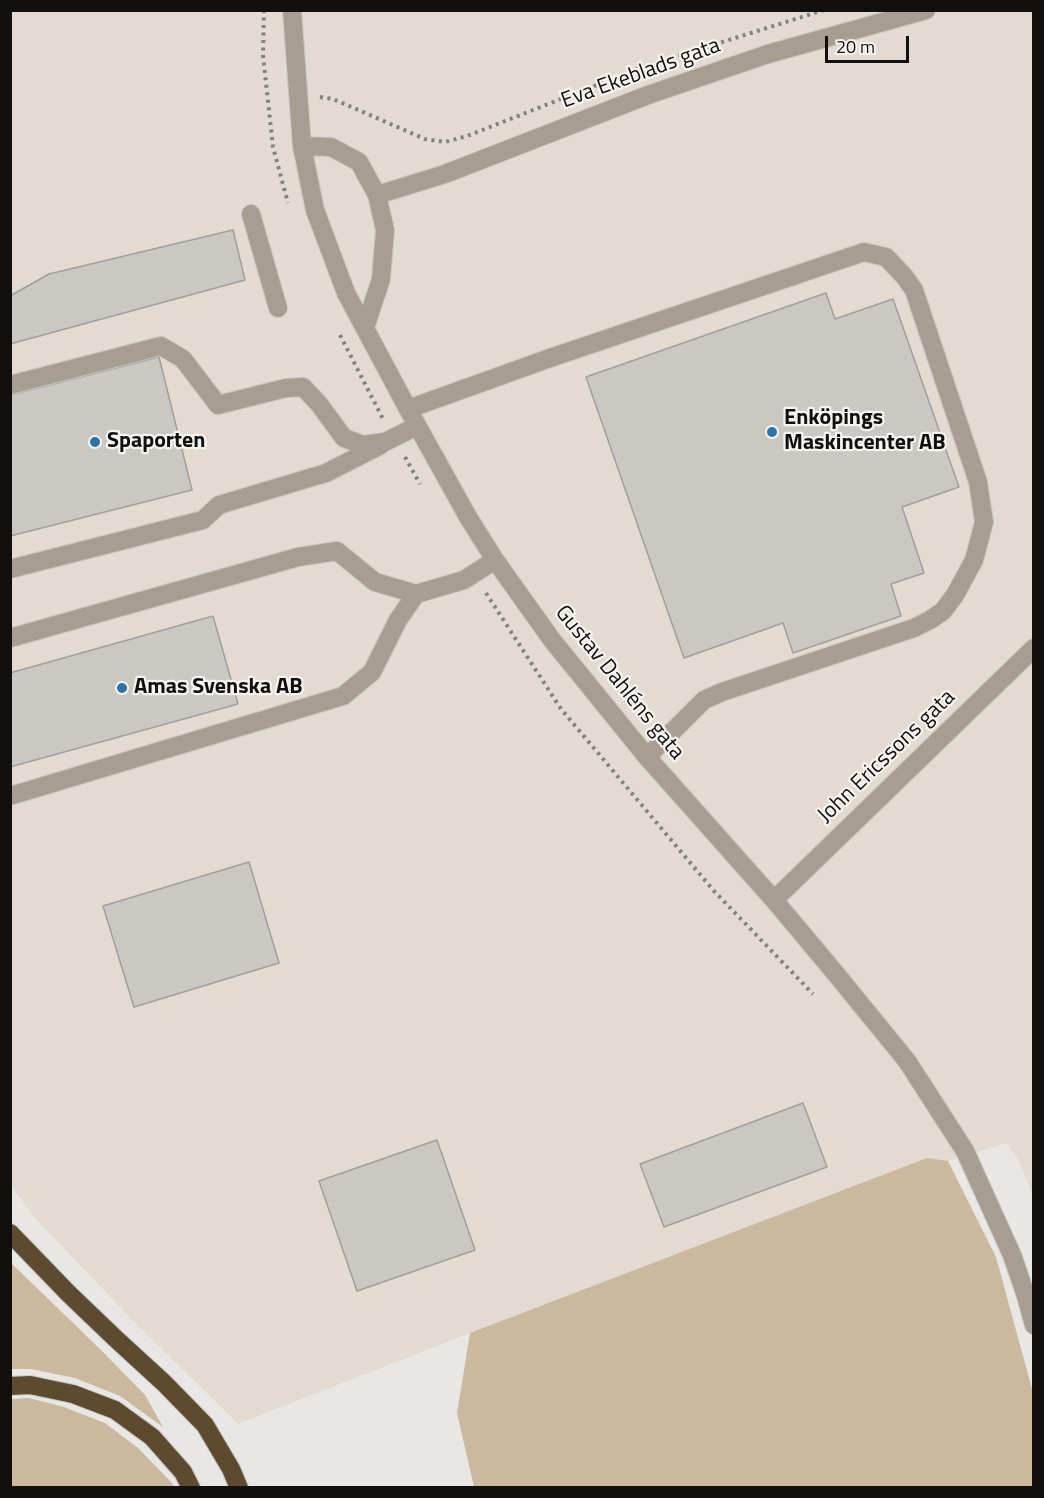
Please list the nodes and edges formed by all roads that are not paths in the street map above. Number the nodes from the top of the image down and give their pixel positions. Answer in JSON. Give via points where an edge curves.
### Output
{"nodes":[{"id":1,"x":292,"y":10,"type":"edge"},
{"id":2,"x":926,"y":10,"type":"edge"},
{"id":3,"x":302,"y":146,"type":"junction"},
{"id":4,"x":377,"y":195,"type":"junction"},
{"id":5,"x":251,"y":214,"type":"dead end"},
{"id":6,"x":278,"y":308,"type":"dead end"},
{"id":7,"x":365,"y":328,"type":"junction"},
{"id":8,"x":10,"y":385,"type":"edge"},
{"id":9,"x":408,"y":409,"type":"junction"},
{"id":10,"x":417,"y":426,"type":"junction"},
{"id":11,"x":385,"y":442,"type":"junction"},
{"id":12,"x":495,"y":560,"type":"junction"},
{"id":13,"x":10,"y":569,"type":"edge"},
{"id":14,"x":416,"y":594,"type":"junction"},
{"id":15,"x":10,"y":638,"type":"edge"},
{"id":16,"x":1034,"y":648,"type":"edge"},
{"id":17,"x":646,"y":757,"type":"junction"},
{"id":18,"x":10,"y":796,"type":"edge"},
{"id":19,"x":774,"y":900,"type":"junction"},
{"id":20,"x":10,"y":1233,"type":"edge"},
{"id":21,"x":1034,"y":1325,"type":"edge"},
{"id":22,"x":10,"y":1386,"type":"edge"},
{"id":23,"x":191,"y":1488,"type":"edge"},
{"id":24,"x":238,"y":1488,"type":"edge"}],
"edges":[{"from":1,"to":3,"type":"street","name":"Gustav Dahléns gata"},
{"from":2,"to":4,"type":"street","name":"Eva Ekeblads gata","via":[[768,54]]},
{"from":3,"to":4,"type":"street","via":[[331,147],[359,162]]},
{"from":3,"to":7,"type":"street","name":"Gustav Dahléns gata","via":[[315,210],[346,293]]},
{"from":4,"to":7,"type":"street","via":[[385,230],[381,279]]},
{"from":5,"to":6,"type":"street"},
{"from":7,"to":9,"type":"street","name":"Gustav Dahléns gata"},
{"from":8,"to":11,"type":"street","via":[[161,346],[183,358],[218,405],[303,387],[344,438],[363,445]]},
{"from":9,"to":10,"type":"street","name":"Gustav Dahléns gata"},
{"from":9,"to":17,"type":"street","via":[[864,252],[886,257],[914,290],[978,482],[983,512],[974,560],[955,595],[943,611],[914,628],[704,700]]},
{"from":10,"to":11,"type":"street"},
{"from":10,"to":12,"type":"street","name":"Gustav Dahléns gata"},
{"from":11,"to":13,"type":"street","via":[[326,473],[219,505],[203,520]]},
{"from":12,"to":14,"type":"street","via":[[464,580]]},
{"from":12,"to":17,"type":"street","name":"Gustav Dahléns gata","via":[[552,640]]},
{"from":14,"to":15,"type":"street","via":[[375,582],[337,550],[298,557]]},
{"from":14,"to":18,"type":"street","via":[[372,672],[343,696]]},
{"from":16,"to":19,"type":"street","name":"John Ericssons gata"},
{"from":17,"to":19,"type":"street","name":"Gustav Dahléns gata"},
{"from":19,"to":21,"type":"street","name":"Gustav Dahléns gata","via":[[907,1061],[965,1151],[1012,1255]]},
{"from":20,"to":24,"type":"highway","via":[[205,1425]]},
{"from":22,"to":23,"type":"highway","via":[[30,1385],[73,1394],[115,1410],[152,1437],[183,1472]]}]}
